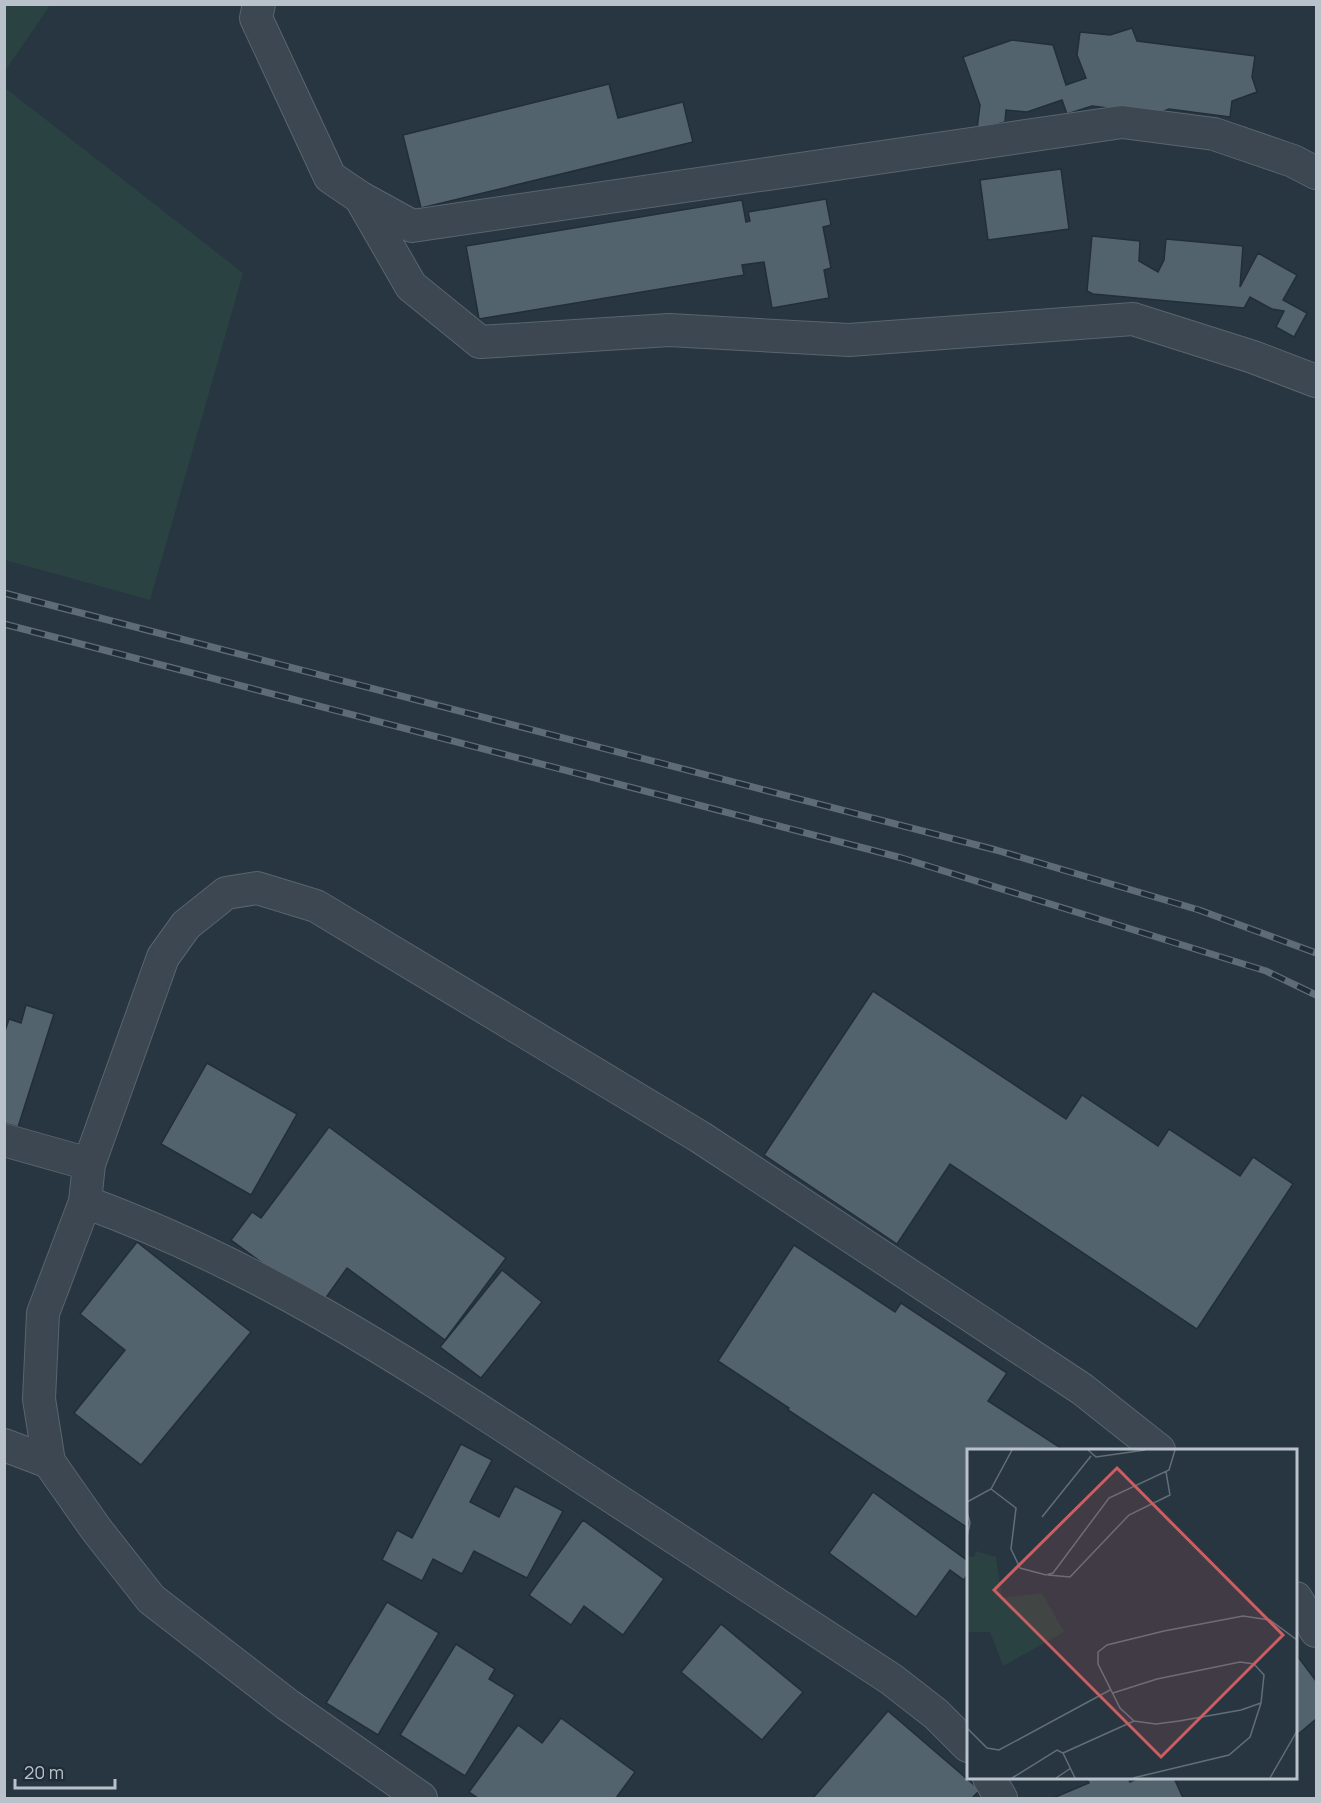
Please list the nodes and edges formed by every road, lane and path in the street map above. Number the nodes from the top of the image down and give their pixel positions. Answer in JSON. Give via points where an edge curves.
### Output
{"nodes":[{"id":1,"x":260,"y":4,"type":"edge"},
{"id":2,"x":1317,"y":173,"type":"edge"},
{"id":3,"x":360,"y":198,"type":"junction"},
{"id":4,"x":1317,"y":381,"type":"edge"},
{"id":5,"x":4,"y":1140,"type":"edge"},
{"id":6,"x":89,"y":1164,"type":"junction"},
{"id":7,"x":85,"y":1202,"type":"junction"},
{"id":8,"x":4,"y":1445,"type":"edge"},
{"id":9,"x":1158,"y":1449,"type":"edge"},
{"id":10,"x":50,"y":1462,"type":"junction"},
{"id":11,"x":1297,"y":1600,"type":"edge"},
{"id":12,"x":1317,"y":1631,"type":"edge"},
{"id":13,"x":967,"y":1744,"type":"edge"},
{"id":14,"x":990,"y":1779,"type":"edge"},
{"id":15,"x":421,"y":1798,"type":"edge"},
{"id":16,"x":1001,"y":1798,"type":"edge"}],
"edges":[{"from":1,"to":3,"type":"street","via":[[256,18],[330,177]]},
{"from":2,"to":3,"type":"street","via":[[1214,134],[1122,122],[412,226]]},
{"from":3,"to":4,"type":"street","via":[[411,285],[480,342],[669,330],[849,340],[1133,319]]},
{"from":5,"to":6,"type":"street"},
{"from":6,"to":7,"type":"street"},
{"from":6,"to":9,"type":"street","via":[[163,957],[186,925],[226,893],[257,888],[316,906],[700,1137],[1082,1389]]},
{"from":7,"to":10,"type":"street","via":[[43,1313],[39,1399]]},
{"from":7,"to":13,"type":"street","via":[[146,1224],[263,1279],[397,1356],[891,1679]]},
{"from":8,"to":10,"type":"street"},
{"from":10,"to":15,"type":"street","via":[[151,1599],[288,1705]]},
{"from":11,"to":12,"type":"street"},
{"from":14,"to":16,"type":"street"}]}
